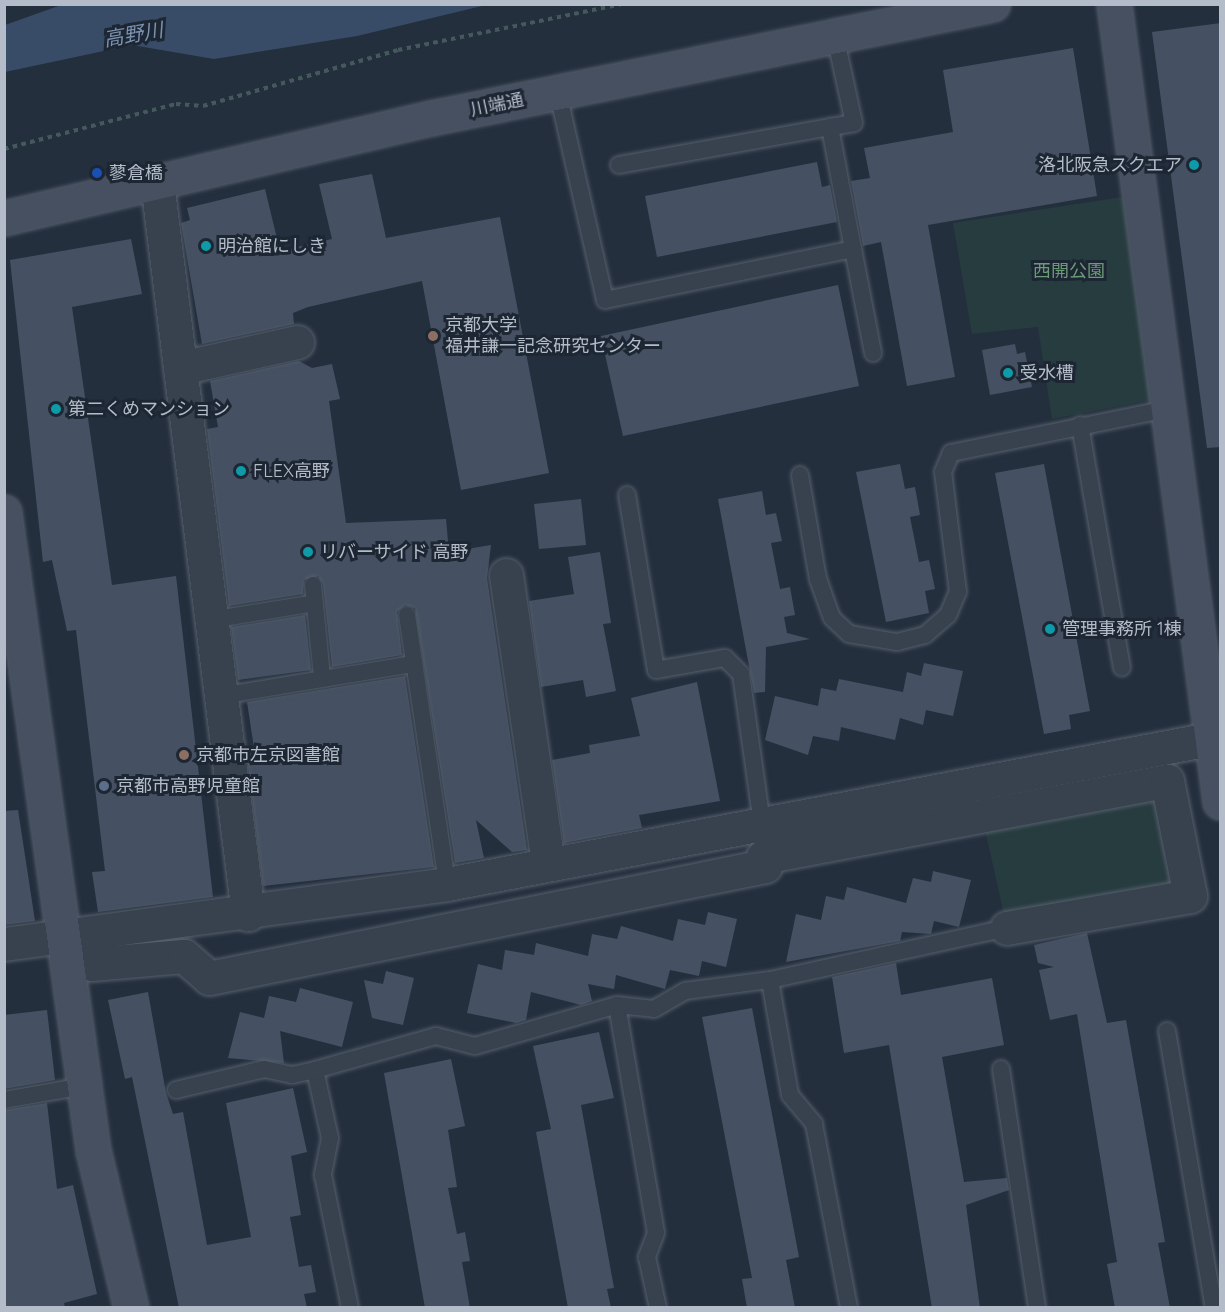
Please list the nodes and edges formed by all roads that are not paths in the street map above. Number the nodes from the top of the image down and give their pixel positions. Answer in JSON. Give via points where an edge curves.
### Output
{"nodes":[{"id":1,"x":993,"y":4,"type":"edge"},
{"id":2,"x":1114,"y":4,"type":"edge"},
{"id":3,"x":835,"y":36,"type":"junction"},
{"id":4,"x":558,"y":93,"type":"junction"},
{"id":5,"x":830,"y":127,"type":"junction"},
{"id":6,"x":619,"y":165,"type":"dead end"},
{"id":7,"x":157,"y":182,"type":"junction"},
{"id":8,"x":4,"y":218,"type":"edge"},
{"id":9,"x":853,"y":249,"type":"junction"},
{"id":10,"x":297,"y":342,"type":"dead end"},
{"id":11,"x":873,"y":353,"type":"dead end"},
{"id":12,"x":180,"y":368,"type":"junction"},
{"id":13,"x":1172,"y":408,"type":"junction"},
{"id":14,"x":1080,"y":425,"type":"junction"},
{"id":15,"x":800,"y":475,"type":"dead end"},
{"id":16,"x":627,"y":495,"type":"dead end"},
{"id":17,"x":4,"y":512,"type":"edge"},
{"id":18,"x":506,"y":575,"type":"dead end"},
{"id":19,"x":313,"y":585,"type":"dead end"},
{"id":20,"x":315,"y":603,"type":"junction"},
{"id":21,"x":407,"y":615,"type":"dead end"},
{"id":22,"x":210,"y":620,"type":"junction"},
{"id":23,"x":414,"y":664,"type":"junction"},
{"id":24,"x":1122,"y":667,"type":"dead end"},
{"id":25,"x":322,"y":676,"type":"junction"},
{"id":26,"x":220,"y":696,"type":"junction"},
{"id":27,"x":1216,"y":738,"type":"edge"},
{"id":28,"x":1221,"y":801,"type":"edge"},
{"id":29,"x":762,"y":824,"type":"junction"},
{"id":30,"x":548,"y":864,"type":"junction"},
{"id":31,"x":447,"y":884,"type":"junction"},
{"id":32,"x":248,"y":914,"type":"junction"},
{"id":33,"x":1007,"y":928,"type":"joint"},
{"id":34,"x":61,"y":937,"type":"junction"},
{"id":35,"x":4,"y":944,"type":"edge"},
{"id":36,"x":92,"y":964,"type":"dead end"},
{"id":37,"x":770,"y":980,"type":"junction"},
{"id":38,"x":617,"y":1005,"type":"junction"},
{"id":39,"x":1167,"y":1031,"type":"dead end"},
{"id":40,"x":1001,"y":1069,"type":"dead end"},
{"id":41,"x":315,"y":1070,"type":"junction"},
{"id":42,"x":84,"y":1086,"type":"junction"},
{"id":43,"x":176,"y":1090,"type":"dead end"},
{"id":44,"x":4,"y":1100,"type":"edge"},
{"id":45,"x":131,"y":1308,"type":"edge"},
{"id":46,"x":350,"y":1308,"type":"edge"},
{"id":47,"x":658,"y":1308,"type":"edge"},
{"id":48,"x":849,"y":1308,"type":"edge"},
{"id":49,"x":1038,"y":1308,"type":"edge"},
{"id":50,"x":1214,"y":1308,"type":"edge"}],
"edges":[{"from":1,"to":3,"type":"street","name":"川端通"},
{"from":2,"to":13,"type":"street"},
{"from":3,"to":4,"type":"street","name":"川端通"},
{"from":3,"to":5,"type":"lane","via":[[854,123]]},
{"from":4,"to":7,"type":"street","name":"川端通"},
{"from":4,"to":9,"type":"lane","via":[[605,300]]},
{"from":5,"to":6,"type":"lane"},
{"from":5,"to":9,"type":"lane"},
{"from":7,"to":8,"type":"street","name":"川端通"},
{"from":7,"to":12,"type":"street"},
{"from":9,"to":11,"type":"lane"},
{"from":10,"to":12,"type":"street"},
{"from":12,"to":22,"type":"street"},
{"from":13,"to":14,"type":"lane"},
{"from":13,"to":27,"type":"street"},
{"from":14,"to":15,"type":"lane","via":[[951,453],[943,472],[958,592],[948,615],[925,635],[897,642],[849,634],[832,618],[819,579]]},
{"from":14,"to":24,"type":"lane"},
{"from":16,"to":29,"type":"lane","via":[[656,670],[725,658],[741,674]]},
{"from":17,"to":34,"type":"street"},
{"from":18,"to":30,"type":"street"},
{"from":19,"to":20,"type":"lane"},
{"from":20,"to":22,"type":"lane"},
{"from":20,"to":25,"type":"lane"},
{"from":21,"to":23,"type":"lane"},
{"from":22,"to":26,"type":"street"},
{"from":23,"to":25,"type":"lane"},
{"from":23,"to":31,"type":"lane"},
{"from":25,"to":26,"type":"lane"},
{"from":26,"to":32,"type":"street"},
{"from":27,"to":28,"type":"street"},
{"from":27,"to":29,"type":"street"},
{"from":29,"to":30,"type":"street"},
{"from":30,"to":31,"type":"street"},
{"from":31,"to":32,"type":"street"},
{"from":32,"to":34,"type":"street"},
{"from":33,"to":36,"type":"street","via":[[1190,896],[1167,781],[763,857],[765,866],[209,978],[184,956]]},
{"from":33,"to":37,"type":"lane"},
{"from":34,"to":35,"type":"street"},
{"from":34,"to":42,"type":"street"},
{"from":37,"to":38,"type":"lane","via":[[685,991],[654,1009]]},
{"from":37,"to":48,"type":"lane","via":[[790,1095],[814,1124]]},
{"from":38,"to":41,"type":"lane","via":[[475,1046],[436,1036]]},
{"from":38,"to":47,"type":"lane","via":[[656,1233],[647,1257]]},
{"from":39,"to":50,"type":"lane"},
{"from":40,"to":49,"type":"lane"},
{"from":41,"to":43,"type":"lane","via":[[292,1075],[264,1069]]},
{"from":41,"to":46,"type":"lane","via":[[330,1138],[323,1175]]},
{"from":42,"to":44,"type":"lane"},
{"from":42,"to":45,"type":"street","via":[[93,1149]]}]}
